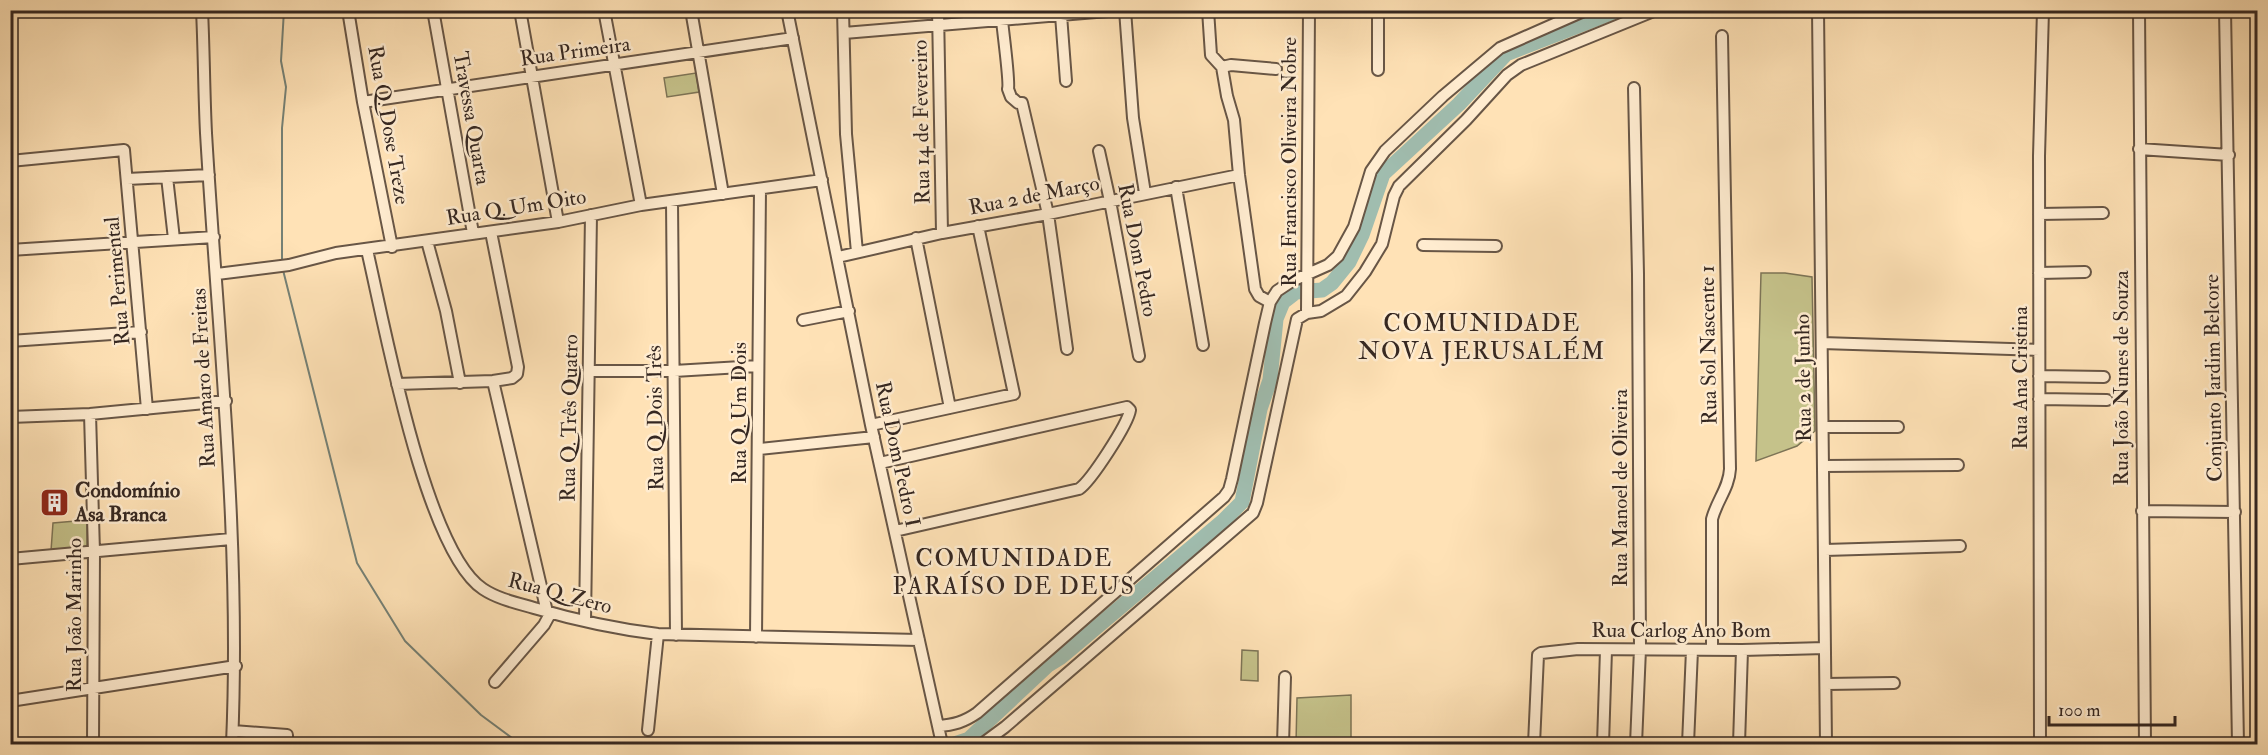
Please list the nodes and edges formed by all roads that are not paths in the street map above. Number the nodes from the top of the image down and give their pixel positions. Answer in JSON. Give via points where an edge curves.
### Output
{"nodes":[{"id":1,"x":202,"y":10,"type":"edge"},
{"id":2,"x":348,"y":10,"type":"edge"},
{"id":3,"x":434,"y":10,"type":"edge"},
{"id":4,"x":520,"y":10,"type":"edge"},
{"id":5,"x":604,"y":10,"type":"edge"},
{"id":6,"x":691,"y":10,"type":"edge"},
{"id":7,"x":787,"y":10,"type":"edge"},
{"id":8,"x":843,"y":10,"type":"edge"},
{"id":9,"x":938,"y":10,"type":"edge"},
{"id":10,"x":1120,"y":10,"type":"edge"},
{"id":11,"x":1125,"y":10,"type":"edge"},
{"id":12,"x":1188,"y":10,"type":"edge"},
{"id":13,"x":1309,"y":10,"type":"edge"},
{"id":14,"x":1378,"y":10,"type":"edge"},
{"id":15,"x":1586,"y":10,"type":"edge"},
{"id":16,"x":1656,"y":10,"type":"edge"},
{"id":17,"x":1818,"y":10,"type":"edge"},
{"id":18,"x":2043,"y":10,"type":"edge"},
{"id":19,"x":2139,"y":10,"type":"edge"},
{"id":20,"x":2225,"y":10,"type":"edge"},
{"id":21,"x":1208,"y":11,"type":"edge"},
{"id":22,"x":1039,"y":13,"type":"edge"},
{"id":23,"x":1061,"y":15,"type":"junction"},
{"id":24,"x":1002,"y":20,"type":"junction"},
{"id":25,"x":939,"y":25,"type":"junction"},
{"id":26,"x":844,"y":33,"type":"junction"},
{"id":27,"x":1722,"y":36,"type":"dead end"},
{"id":28,"x":793,"y":38,"type":"junction"},
{"id":29,"x":698,"y":53,"type":"junction"},
{"id":30,"x":614,"y":65,"type":"junction"},
{"id":31,"x":1222,"y":67,"type":"junction"},
{"id":32,"x":1276,"y":69,"type":"dead end"},
{"id":33,"x":1378,"y":70,"type":"dead end"},
{"id":34,"x":531,"y":77,"type":"junction"},
{"id":35,"x":1066,"y":81,"type":"dead end"},
{"id":36,"x":1634,"y":88,"type":"dead end"},
{"id":37,"x":447,"y":89,"type":"junction"},
{"id":38,"x":363,"y":102,"type":"junction"},
{"id":39,"x":2139,"y":149,"type":"junction"},
{"id":40,"x":1098,"y":152,"type":"dead end"},
{"id":41,"x":2229,"y":154,"type":"junction"},
{"id":42,"x":10,"y":161,"type":"edge"},
{"id":43,"x":1239,"y":175,"type":"junction"},
{"id":44,"x":209,"y":176,"type":"junction"},
{"id":45,"x":167,"y":177,"type":"junction"},
{"id":46,"x":127,"y":179,"type":"junction"},
{"id":47,"x":822,"y":180,"type":"junction"},
{"id":48,"x":1176,"y":188,"type":"junction"},
{"id":49,"x":760,"y":189,"type":"junction"},
{"id":50,"x":1145,"y":193,"type":"junction"},
{"id":51,"x":723,"y":194,"type":"junction"},
{"id":52,"x":1110,"y":201,"type":"junction"},
{"id":53,"x":672,"y":202,"type":"junction"},
{"id":54,"x":641,"y":205,"type":"junction"},
{"id":55,"x":2103,"y":213,"type":"dead end"},
{"id":56,"x":591,"y":214,"type":"junction"},
{"id":57,"x":1048,"y":214,"type":"junction"},
{"id":58,"x":2038,"y":214,"type":"junction"},
{"id":59,"x":558,"y":222,"type":"junction"},
{"id":60,"x":978,"y":226,"type":"junction"},
{"id":61,"x":491,"y":232,"type":"junction"},
{"id":62,"x":473,"y":233,"type":"junction"},
{"id":63,"x":942,"y":233,"type":"junction"},
{"id":64,"x":214,"y":237,"type":"junction"},
{"id":65,"x":916,"y":238,"type":"junction"},
{"id":66,"x":174,"y":239,"type":"junction"},
{"id":67,"x":427,"y":241,"type":"junction"},
{"id":68,"x":133,"y":242,"type":"junction"},
{"id":69,"x":1423,"y":245,"type":"dead end"},
{"id":70,"x":1496,"y":246,"type":"dead end"},
{"id":71,"x":392,"y":247,"type":"junction"},
{"id":72,"x":10,"y":250,"type":"edge"},
{"id":73,"x":367,"y":250,"type":"junction"},
{"id":74,"x":857,"y":252,"type":"junction"},
{"id":75,"x":838,"y":257,"type":"junction"},
{"id":76,"x":2039,"y":273,"type":"junction"},
{"id":77,"x":2085,"y":273,"type":"dead end"},
{"id":78,"x":217,"y":274,"type":"junction"},
{"id":79,"x":1308,"y":280,"type":"junction"},
{"id":80,"x":1270,"y":302,"type":"junction"},
{"id":81,"x":849,"y":311,"type":"junction"},
{"id":82,"x":1307,"y":313,"type":"dead end"},
{"id":83,"x":803,"y":321,"type":"dead end"},
{"id":84,"x":141,"y":332,"type":"junction"},
{"id":85,"x":10,"y":341,"type":"edge"},
{"id":86,"x":1822,"y":343,"type":"junction"},
{"id":87,"x":1203,"y":345,"type":"dead end"},
{"id":88,"x":1067,"y":349,"type":"dead end"},
{"id":89,"x":2039,"y":350,"type":"junction"},
{"id":90,"x":1139,"y":356,"type":"dead end"},
{"id":91,"x":758,"y":366,"type":"junction"},
{"id":92,"x":590,"y":371,"type":"junction"},
{"id":93,"x":674,"y":371,"type":"junction"},
{"id":94,"x":2039,"y":376,"type":"junction"},
{"id":95,"x":2104,"y":376,"type":"dead end"},
{"id":96,"x":493,"y":381,"type":"junction"},
{"id":97,"x":460,"y":383,"type":"junction"},
{"id":98,"x":397,"y":384,"type":"junction"},
{"id":99,"x":2039,"y":399,"type":"junction"},
{"id":100,"x":2107,"y":400,"type":"dead end"},
{"id":101,"x":225,"y":401,"type":"junction"},
{"id":102,"x":950,"y":408,"type":"junction"},
{"id":103,"x":147,"y":409,"type":"junction"},
{"id":104,"x":90,"y":414,"type":"junction"},
{"id":105,"x":10,"y":417,"type":"edge"},
{"id":106,"x":871,"y":425,"type":"junction"},
{"id":107,"x":1823,"y":427,"type":"junction"},
{"id":108,"x":1898,"y":427,"type":"dead end"},
{"id":109,"x":874,"y":437,"type":"junction"},
{"id":110,"x":759,"y":448,"type":"junction"},
{"id":111,"x":880,"y":463,"type":"junction"},
{"id":112,"x":1958,"y":465,"type":"dead end"},
{"id":113,"x":1824,"y":466,"type":"junction"},
{"id":114,"x":2142,"y":511,"type":"junction"},
{"id":115,"x":2235,"y":512,"type":"junction"},
{"id":116,"x":895,"y":531,"type":"junction"},
{"id":117,"x":231,"y":539,"type":"junction"},
{"id":118,"x":1960,"y":546,"type":"dead end"},
{"id":119,"x":1825,"y":550,"type":"junction"},
{"id":120,"x":94,"y":552,"type":"junction"},
{"id":121,"x":10,"y":559,"type":"edge"},
{"id":122,"x":549,"y":613,"type":"junction"},
{"id":123,"x":585,"y":621,"type":"junction"},
{"id":124,"x":658,"y":634,"type":"junction"},
{"id":125,"x":676,"y":634,"type":"junction"},
{"id":126,"x":756,"y":637,"type":"junction"},
{"id":127,"x":919,"y":640,"type":"junction"},
{"id":128,"x":1825,"y":648,"type":"junction"},
{"id":129,"x":1640,"y":649,"type":"junction"},
{"id":130,"x":1606,"y":650,"type":"junction"},
{"id":131,"x":1692,"y":650,"type":"junction"},
{"id":132,"x":1712,"y":650,"type":"junction"},
{"id":133,"x":1742,"y":650,"type":"junction"},
{"id":134,"x":236,"y":666,"type":"junction"},
{"id":135,"x":1285,"y":677,"type":"dead end"},
{"id":136,"x":495,"y":682,"type":"dead end"},
{"id":137,"x":1894,"y":683,"type":"dead end"},
{"id":138,"x":1826,"y":684,"type":"junction"},
{"id":139,"x":93,"y":689,"type":"junction"},
{"id":140,"x":10,"y":701,"type":"edge"},
{"id":141,"x":648,"y":730,"type":"dead end"},
{"id":142,"x":233,"y":731,"type":"junction"},
{"id":143,"x":940,"y":735,"type":"edge"},
{"id":144,"x":93,"y":744,"type":"edge"},
{"id":145,"x":232,"y":744,"type":"edge"},
{"id":146,"x":287,"y":744,"type":"edge"},
{"id":147,"x":982,"y":744,"type":"edge"},
{"id":148,"x":1283,"y":744,"type":"edge"},
{"id":149,"x":1534,"y":744,"type":"edge"},
{"id":150,"x":1603,"y":744,"type":"edge"},
{"id":151,"x":1636,"y":744,"type":"edge"},
{"id":152,"x":1688,"y":744,"type":"edge"},
{"id":153,"x":1739,"y":744,"type":"edge"},
{"id":154,"x":1826,"y":744,"type":"edge"},
{"id":155,"x":2040,"y":744,"type":"edge"},
{"id":156,"x":2145,"y":744,"type":"edge"},
{"id":157,"x":2238,"y":744,"type":"edge"}],
"edges":[{"from":1,"to":44,"type":"street","name":"Rua Amaro de Freitas"},
{"from":2,"to":38,"type":"street","name":"Rua Q. Dose Treze"},
{"from":3,"to":37,"type":"street","name":"Travessa Quarta"},
{"from":4,"to":34,"type":"street"},
{"from":5,"to":30,"type":"street"},
{"from":6,"to":29,"type":"street"},
{"from":7,"to":28,"type":"street","name":"Rua Dom Pedro I"},
{"from":8,"to":26,"type":"street"},
{"from":9,"to":25,"type":"street","name":"Rua 14 de Fevereiro"},
{"from":10,"to":23,"type":"street"},
{"from":11,"to":50,"type":"street","via":[[1132,118]]},
{"from":12,"to":21,"type":"street"},
{"from":13,"to":79,"type":"street","name":"Rua Francisco Oliveira Nobre"},
{"from":14,"to":33,"type":"street"},
{"from":15,"to":79,"type":"street","via":[[1500,48],[1385,151],[1371,171],[1354,227],[1338,256]]},
{"from":16,"to":147,"type":"street","via":[[1521,65],[1399,186],[1382,244],[1365,272],[1346,296],[1297,319],[1253,513]]},
{"from":17,"to":86,"type":"street","name":"Rua 2 de Junho"},
{"from":18,"to":58,"type":"street","name":"Rua Ana Cristina"},
{"from":19,"to":39,"type":"street","name":"Rua João Nunes de Souza"},
{"from":20,"to":41,"type":"street","name":"Conjunto Jardim Belcore"},
{"from":21,"to":31,"type":"street","via":[[1211,55]]},
{"from":22,"to":23,"type":"street"},
{"from":22,"to":24,"type":"street"},
{"from":23,"to":35,"type":"street"},
{"from":24,"to":25,"type":"street"},
{"from":24,"to":57,"type":"street","via":[[1008,89],[1011,97],[1022,103]]},
{"from":25,"to":26,"type":"street"},
{"from":25,"to":63,"type":"street","name":"Rua 14 de Fevereiro"},
{"from":26,"to":74,"type":"street","via":[[846,134]]},
{"from":27,"to":132,"type":"street","name":"Rua Sol Nascente 1","via":[[1730,469],[1712,519]]},
{"from":28,"to":29,"type":"street","name":"Rua Primeira"},
{"from":28,"to":47,"type":"street","name":"Rua Dom Pedro I"},
{"from":29,"to":30,"type":"street","name":"Rua Primeira"},
{"from":29,"to":51,"type":"street"},
{"from":30,"to":34,"type":"street","name":"Rua Primeira"},
{"from":30,"to":54,"type":"street"},
{"from":31,"to":32,"type":"street","via":[[1231,64]]},
{"from":31,"to":43,"type":"street","via":[[1234,120]]},
{"from":34,"to":37,"type":"street","name":"Rua Primeira"},
{"from":34,"to":59,"type":"street"},
{"from":36,"to":129,"type":"street","name":"Rua Manoel de Oliveira"},
{"from":37,"to":38,"type":"street","name":"Rua Primeira"},
{"from":37,"to":62,"type":"street","name":"Travessa Quarta"},
{"from":38,"to":71,"type":"street","name":"Rua Q. Dose Treze"},
{"from":39,"to":41,"type":"street"},
{"from":39,"to":114,"type":"street","name":"Rua João Nunes de Souza"},
{"from":40,"to":52,"type":"street","name":"Rua Dom Pedro"},
{"from":41,"to":115,"type":"street","name":"Conjunto Jardim Belcore"},
{"from":42,"to":46,"type":"street","name":"Rua Perimental","via":[[124,150]]},
{"from":43,"to":48,"type":"street","name":"Rua 2 de Março"},
{"from":43,"to":80,"type":"street","via":[[1255,289]]},
{"from":44,"to":45,"type":"street"},
{"from":44,"to":64,"type":"street","name":"Rua Amaro de Freitas"},
{"from":45,"to":46,"type":"street"},
{"from":45,"to":66,"type":"street"},
{"from":46,"to":68,"type":"street","name":"Rua Perimental"},
{"from":47,"to":49,"type":"street","name":"Rua Q. Um Oito"},
{"from":47,"to":75,"type":"street","name":"Rua Dom Pedro I"},
{"from":48,"to":50,"type":"street","name":"Rua 2 de Março"},
{"from":48,"to":87,"type":"street"},
{"from":49,"to":51,"type":"street","name":"Rua Q. Um Oito"},
{"from":49,"to":91,"type":"street","name":"Rua Q. Um Dois"},
{"from":50,"to":52,"type":"street","name":"Rua 2 de Março"},
{"from":51,"to":53,"type":"street","name":"Rua Q. Um Oito"},
{"from":52,"to":57,"type":"street","name":"Rua 2 de Março"},
{"from":52,"to":90,"type":"street","name":"Rua Dom Pedro"},
{"from":53,"to":54,"type":"street","name":"Rua Q. Um Oito"},
{"from":53,"to":93,"type":"street","name":"Rua Q. Dois Três"},
{"from":54,"to":56,"type":"street","name":"Rua Q. Um Oito"},
{"from":55,"to":58,"type":"street"},
{"from":56,"to":59,"type":"street","name":"Rua Q. Um Oito"},
{"from":56,"to":92,"type":"street","name":"Rua Q. Três Quatro"},
{"from":57,"to":60,"type":"street","name":"Rua 2 de Março"},
{"from":57,"to":88,"type":"street"},
{"from":58,"to":76,"type":"street","name":"Rua Ana Cristina"},
{"from":59,"to":61,"type":"street","name":"Rua Q. Um Oito"},
{"from":60,"to":63,"type":"street","name":"Rua 2 de Março"},
{"from":60,"to":102,"type":"street","via":[[1014,394]]},
{"from":61,"to":62,"type":"street","name":"Rua Q. Um Oito"},
{"from":61,"to":96,"type":"street","via":[[518,367],[512,378]]},
{"from":62,"to":67,"type":"street","name":"Rua Q. Um Oito"},
{"from":63,"to":65,"type":"street","name":"Rua 2 de Março"},
{"from":64,"to":66,"type":"street"},
{"from":64,"to":78,"type":"street","name":"Rua Amaro de Freitas"},
{"from":65,"to":74,"type":"street","name":"Rua 2 de Março"},
{"from":65,"to":102,"type":"street"},
{"from":66,"to":68,"type":"street"},
{"from":67,"to":71,"type":"street","name":"Rua Q. Um Oito"},
{"from":67,"to":97,"type":"street"},
{"from":68,"to":72,"type":"street"},
{"from":68,"to":84,"type":"street","name":"Rua Perimental"},
{"from":69,"to":70,"type":"street"},
{"from":71,"to":73,"type":"street","name":"Rua Q. Um Oito"},
{"from":73,"to":78,"type":"street","name":"Rua Q. Um Oito"},
{"from":73,"to":98,"type":"street","name":"Rua Q. Zero"},
{"from":74,"to":75,"type":"street","name":"Rua 2 de Março"},
{"from":75,"to":81,"type":"street","name":"Rua Dom Pedro I"},
{"from":76,"to":77,"type":"street"},
{"from":76,"to":89,"type":"street","name":"Rua Ana Cristina"},
{"from":78,"to":101,"type":"street","name":"Rua Amaro de Freitas"},
{"from":79,"to":80,"type":"street","via":[[1292,280],[1276,291]]},
{"from":79,"to":82,"type":"street","name":"Rua Francisco Oliveira Nobre"},
{"from":80,"to":143,"type":"street","via":[[1232,479],[1224,497],[977,713]]},
{"from":81,"to":83,"type":"street"},
{"from":81,"to":106,"type":"street","name":"Rua Dom Pedro I"},
{"from":84,"to":85,"type":"street"},
{"from":84,"to":103,"type":"street","name":"Rua Perimental"},
{"from":86,"to":89,"type":"street"},
{"from":86,"to":107,"type":"street","name":"Rua 2 de Junho"},
{"from":89,"to":94,"type":"street","name":"Rua Ana Cristina"},
{"from":91,"to":93,"type":"street"},
{"from":91,"to":110,"type":"street","name":"Rua Q. Um Dois"},
{"from":92,"to":93,"type":"street"},
{"from":92,"to":123,"type":"street","name":"Rua Q. Três Quatro"},
{"from":93,"to":125,"type":"street","name":"Rua Q. Dois Três"},
{"from":94,"to":95,"type":"street"},
{"from":94,"to":99,"type":"street","name":"Rua Ana Cristina"},
{"from":96,"to":97,"type":"street"},
{"from":96,"to":122,"type":"street"},
{"from":97,"to":98,"type":"street"},
{"from":98,"to":122,"type":"street","name":"Rua Q. Zero","via":[[431,501],[465,572],[491,594]]},
{"from":99,"to":100,"type":"street"},
{"from":99,"to":155,"type":"street","name":"Rua Ana Cristina"},
{"from":101,"to":103,"type":"street"},
{"from":101,"to":117,"type":"street","name":"Rua Amaro de Freitas"},
{"from":102,"to":106,"type":"street"},
{"from":103,"to":104,"type":"street"},
{"from":104,"to":105,"type":"street"},
{"from":104,"to":120,"type":"street","name":"Rua João Marinho"},
{"from":106,"to":109,"type":"street","name":"Rua Dom Pedro I"},
{"from":107,"to":108,"type":"street"},
{"from":107,"to":113,"type":"street","name":"Rua 2 de Junho"},
{"from":109,"to":110,"type":"street"},
{"from":109,"to":111,"type":"street","name":"Rua Dom Pedro I"},
{"from":110,"to":126,"type":"street","name":"Rua Q. Um Dois"},
{"from":111,"to":116,"type":"street","name":"Rua Dom Pedro I"},
{"from":111,"to":116,"type":"street","via":[[1127,407],[1130,410],[1121,433],[1079,489]]},
{"from":112,"to":113,"type":"street"},
{"from":113,"to":119,"type":"street","name":"Rua 2 de Junho"},
{"from":114,"to":115,"type":"street"},
{"from":114,"to":156,"type":"street","name":"Rua João Nunes de Souza"},
{"from":115,"to":157,"type":"street","name":"Conjunto Jardim Belcore"},
{"from":116,"to":127,"type":"street","name":"Rua Dom Pedro I"},
{"from":117,"to":120,"type":"street"},
{"from":117,"to":134,"type":"street","name":"Rua Amaro de Freitas"},
{"from":118,"to":119,"type":"street"},
{"from":119,"to":128,"type":"street","name":"Rua 2 de Junho"},
{"from":120,"to":121,"type":"street"},
{"from":120,"to":139,"type":"street","name":"Rua João Marinho"},
{"from":122,"to":123,"type":"street","name":"Rua Q. Zero"},
{"from":122,"to":136,"type":"street","via":[[544,625]]},
{"from":123,"to":124,"type":"street","name":"Rua Q. Zero"},
{"from":124,"to":125,"type":"street","name":"Rua Q. Zero"},
{"from":124,"to":141,"type":"street"},
{"from":125,"to":126,"type":"street","name":"Rua Q. Zero"},
{"from":126,"to":127,"type":"street","name":"Rua Q. Zero"},
{"from":127,"to":143,"type":"street","name":"Rua Dom Pedro I"},
{"from":128,"to":133,"type":"street","name":"Rua Carlog Ano Bom"},
{"from":128,"to":138,"type":"street","name":"Rua 2 de Junho"},
{"from":129,"to":130,"type":"street","name":"Rua Carlog Ano Bom"},
{"from":129,"to":131,"type":"street","name":"Rua Carlog Ano Bom"},
{"from":129,"to":151,"type":"street","name":"Rua Manoel de Oliveira"},
{"from":130,"to":149,"type":"street","name":"Rua Carlog Ano Bom","via":[[1578,649],[1538,655]]},
{"from":130,"to":150,"type":"street"},
{"from":131,"to":132,"type":"street","name":"Rua Carlog Ano Bom"},
{"from":131,"to":152,"type":"street"},
{"from":132,"to":133,"type":"street","name":"Rua Carlog Ano Bom"},
{"from":133,"to":153,"type":"street"},
{"from":134,"to":139,"type":"street"},
{"from":134,"to":142,"type":"street","name":"Rua Amaro de Freitas"},
{"from":135,"to":148,"type":"street"},
{"from":137,"to":138,"type":"street"},
{"from":138,"to":154,"type":"street","name":"Rua 2 de Junho"},
{"from":139,"to":140,"type":"street"},
{"from":139,"to":144,"type":"street","name":"Rua João Marinho"},
{"from":142,"to":145,"type":"street","name":"Rua Amaro de Freitas"},
{"from":142,"to":146,"type":"street","via":[[287,735]]}]}
